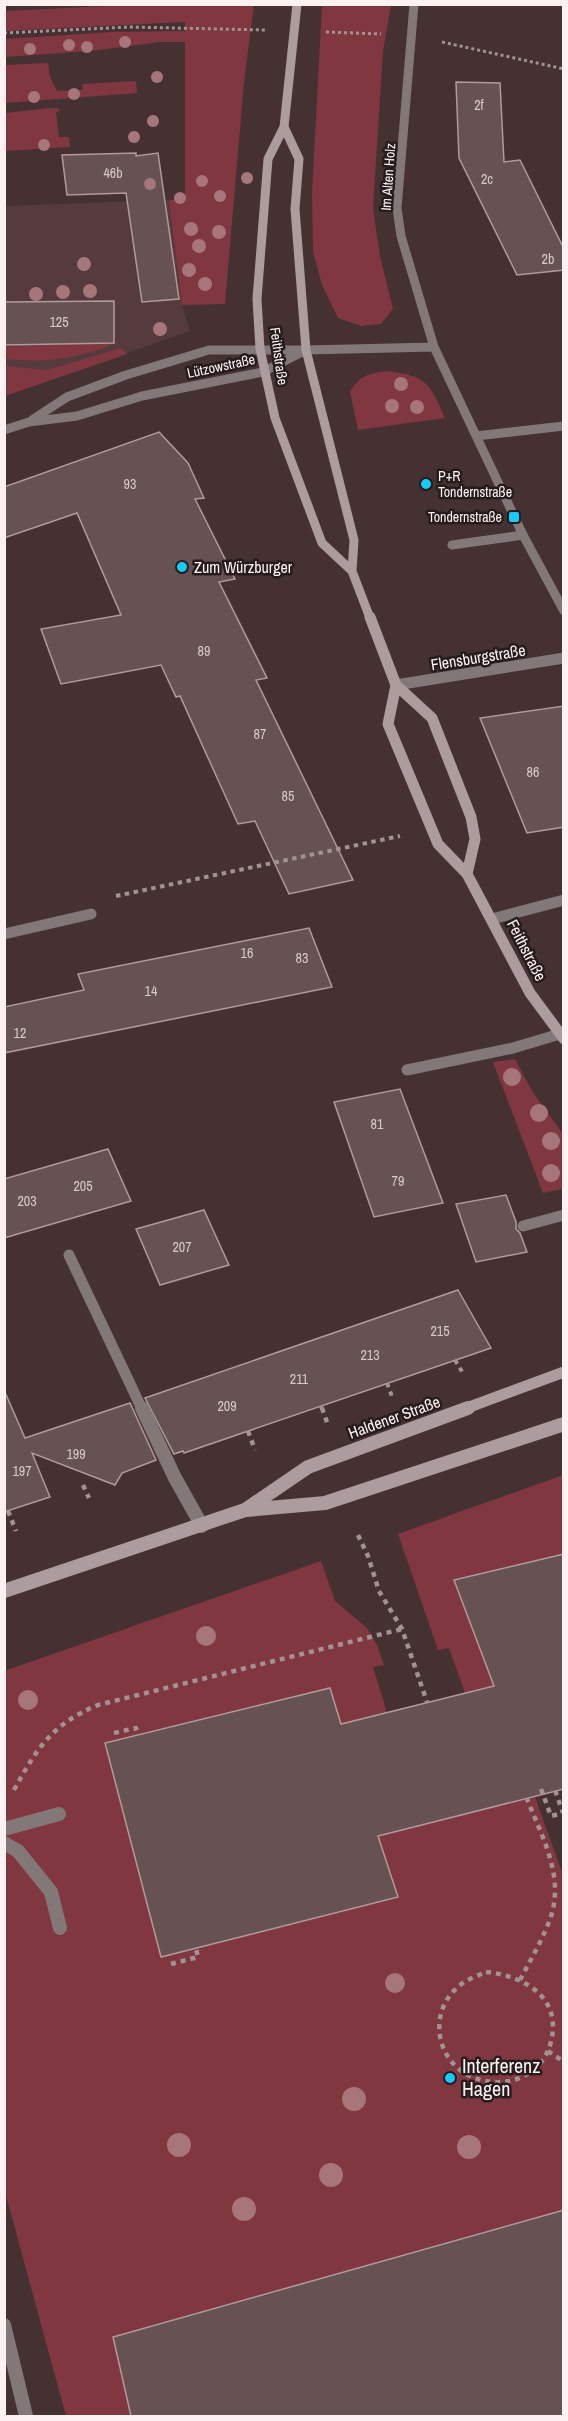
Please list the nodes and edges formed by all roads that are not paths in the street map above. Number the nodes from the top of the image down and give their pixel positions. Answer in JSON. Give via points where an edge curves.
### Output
{"nodes":[{"id":1,"x":297,"y":4,"type":"edge"},
{"id":2,"x":414,"y":4,"type":"edge"},
{"id":3,"x":284,"y":127,"type":"junction"},
{"id":4,"x":434,"y":347,"type":"junction"},
{"id":5,"x":260,"y":349,"type":"junction"},
{"id":6,"x":306,"y":350,"type":"junction"},
{"id":7,"x":263,"y":372,"type":"junction"},
{"id":8,"x":29,"y":422,"type":"junction"},
{"id":9,"x":564,"y":426,"type":"edge"},
{"id":10,"x":4,"y":430,"type":"edge"},
{"id":11,"x":476,"y":436,"type":"junction"},
{"id":12,"x":523,"y":535,"type":"junction"},
{"id":13,"x":452,"y":545,"type":"dead end"},
{"id":14,"x":352,"y":571,"type":"junction"},
{"id":15,"x":564,"y":611,"type":"edge"},
{"id":16,"x":564,"y":658,"type":"edge"},
{"id":17,"x":396,"y":685,"type":"junction"},
{"id":18,"x":467,"y":874,"type":"junction"},
{"id":19,"x":564,"y":900,"type":"edge"},
{"id":20,"x":91,"y":914,"type":"road end"},
{"id":21,"x":492,"y":919,"type":"junction"},
{"id":22,"x":4,"y":934,"type":"edge"},
{"id":23,"x":562,"y":1036,"type":"edge"},
{"id":24,"x":407,"y":1070,"type":"dead end"},
{"id":25,"x":564,"y":1215,"type":"edge"},
{"id":26,"x":523,"y":1226,"type":"dead end"},
{"id":27,"x":69,"y":1255,"type":"dead end"},
{"id":28,"x":564,"y":1372,"type":"edge"},
{"id":29,"x":564,"y":1424,"type":"edge"},
{"id":30,"x":245,"y":1510,"type":"junction"},
{"id":31,"x":202,"y":1526,"type":"junction"},
{"id":32,"x":4,"y":1591,"type":"edge"},
{"id":33,"x":59,"y":1814,"type":"dead end"},
{"id":34,"x":4,"y":1829,"type":"edge"},
{"id":35,"x":4,"y":1843,"type":"edge"},
{"id":36,"x":60,"y":1928,"type":"dead end"},
{"id":37,"x":4,"y":2325,"type":"edge"},
{"id":38,"x":7,"y":2348,"type":"edge"},
{"id":39,"x":26,"y":2416,"type":"edge"}],
"edges":[{"from":1,"to":3,"type":"main road","name":"Feithstraße"},
{"from":2,"to":4,"type":"street","name":"Im Alten Holz","via":[[397,208],[401,236]]},
{"from":3,"to":5,"type":"main road","name":"Feithstraße","via":[[268,159],[257,299]]},
{"from":3,"to":6,"type":"main road","name":"Feithstraße","via":[[299,159],[295,208]]},
{"from":4,"to":6,"type":"street"},
{"from":4,"to":11,"type":"street","name":"Im Alten Holz"},
{"from":5,"to":6,"type":"street","name":"Lützowstraße"},
{"from":5,"to":7,"type":"main road","name":"Feithstraße"},
{"from":5,"to":8,"type":"street","name":"Lützowstraße","via":[[209,350],[126,375],[67,397]]},
{"from":6,"to":7,"type":"street","name":"Lützowstraße"},
{"from":6,"to":14,"type":"main road","name":"Feithstraße","via":[[354,540]]},
{"from":7,"to":8,"type":"street","name":"Lützowstraße","via":[[142,396],[77,416]]},
{"from":7,"to":14,"type":"main road","name":"Feithstraße","via":[[278,427],[322,543]]},
{"from":8,"to":10,"type":"street","name":"Lützowstraße"},
{"from":9,"to":11,"type":"street"},
{"from":11,"to":12,"type":"street","name":"Im Alten Holz"},
{"from":12,"to":13,"type":"street"},
{"from":12,"to":15,"type":"street","name":"Im Alten Holz"},
{"from":14,"to":17,"type":"main road","name":"Feithstraße"},
{"from":16,"to":17,"type":"street","name":"Flensburgstraße"},
{"from":17,"to":18,"type":"main road","name":"Feithstraße","via":[[388,724],[438,844]]},
{"from":17,"to":18,"type":"main road","name":"Feithstraße","via":[[432,718],[460,786],[475,839]]},
{"from":18,"to":21,"type":"main road","name":"Feithstraße"},
{"from":19,"to":21,"type":"street"},
{"from":20,"to":22,"type":"street"},
{"from":21,"to":23,"type":"main road","name":"Feithstraße","via":[[530,993]]},
{"from":23,"to":24,"type":"street"},
{"from":25,"to":26,"type":"street"},
{"from":27,"to":31,"type":"street"},
{"from":28,"to":30,"type":"main road","name":"Haldener Straße","via":[[308,1467]]},
{"from":29,"to":30,"type":"main road","name":"Haldener Straße","via":[[325,1503]]},
{"from":30,"to":31,"type":"main road","name":"Haldener Straße"},
{"from":31,"to":32,"type":"main road","name":"Haldener Straße"},
{"from":33,"to":34,"type":"street"},
{"from":35,"to":36,"type":"street","via":[[18,1851],[51,1892]]},
{"from":37,"to":38,"type":"street"},
{"from":38,"to":39,"type":"street"}]}
